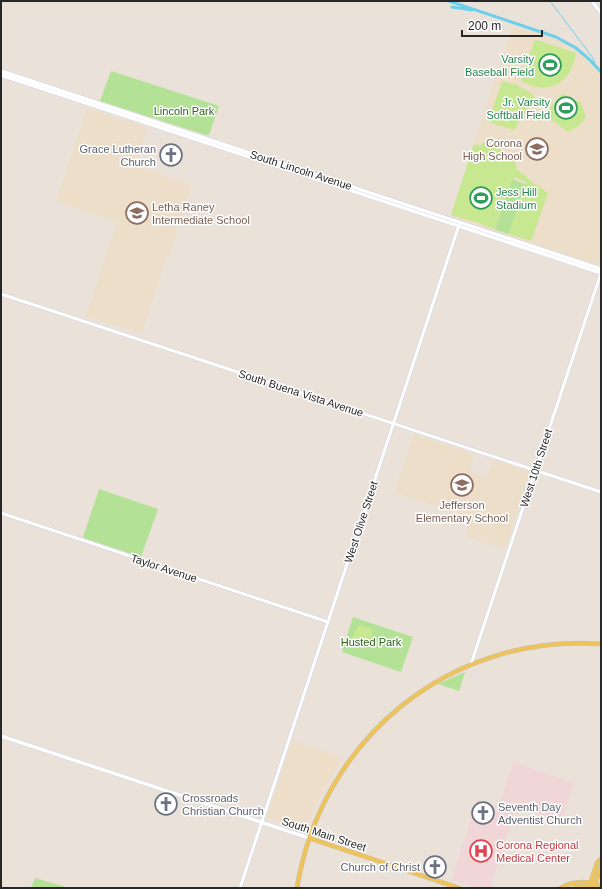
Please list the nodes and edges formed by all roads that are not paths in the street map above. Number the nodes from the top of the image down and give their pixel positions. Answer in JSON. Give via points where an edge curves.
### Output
{"nodes":[{"id":1,"x":592,"y":1,"type":"edge"},
{"id":2,"x":601,"y":13,"type":"edge"},
{"id":3,"x":1,"y":71,"type":"edge"},
{"id":4,"x":1,"y":75,"type":"edge"},
{"id":5,"x":460,"y":224,"type":"junction"},
{"id":6,"x":601,"y":272,"type":"edge"},
{"id":7,"x":1,"y":294,"type":"edge"},
{"id":8,"x":394,"y":423,"type":"junction"},
{"id":9,"x":535,"y":470,"type":"junction"},
{"id":10,"x":601,"y":492,"type":"edge"},
{"id":11,"x":1,"y":513,"type":"edge"},
{"id":12,"x":328,"y":622,"type":"junction"},
{"id":13,"x":601,"y":644,"type":"edge"},
{"id":14,"x":471,"y":664,"type":"junction"},
{"id":15,"x":1,"y":736,"type":"edge"},
{"id":16,"x":261,"y":823,"type":"junction"},
{"id":17,"x":309,"y":838,"type":"junction"},
{"id":18,"x":601,"y":859,"type":"edge"},
{"id":19,"x":601,"y":866,"type":"edge"},
{"id":20,"x":592,"y":886,"type":"edge"},
{"id":21,"x":601,"y":886,"type":"edge"},
{"id":22,"x":240,"y":888,"type":"edge"},
{"id":23,"x":297,"y":888,"type":"edge"},
{"id":24,"x":459,"y":888,"type":"edge"},
{"id":25,"x":561,"y":888,"type":"edge"},
{"id":26,"x":575,"y":888,"type":"edge"}],
"edges":[{"from":1,"to":2,"type":"street"},
{"from":3,"to":5,"type":"main road","name":"South Lincoln Avenue"},
{"from":4,"to":5,"type":"main road","name":"South Lincoln Avenue"},
{"from":5,"to":6,"type":"main road","name":"South Lincoln Avenue"},
{"from":5,"to":8,"type":"street","name":"West Olive Street"},
{"from":6,"to":9,"type":"street","name":"West 10th Street"},
{"from":7,"to":8,"type":"street","name":"South Buena Vista Avenue"},
{"from":8,"to":9,"type":"street","name":"South Buena Vista Avenue"},
{"from":8,"to":12,"type":"street","name":"West Olive Street"},
{"from":9,"to":10,"type":"street","name":"South Buena Vista Avenue"},
{"from":9,"to":14,"type":"street","name":"West 10th Street"},
{"from":11,"to":12,"type":"street","name":"Taylor Avenue"},
{"from":12,"to":16,"type":"street","name":"West Olive Street"},
{"from":13,"to":14,"type":"main road","via":[[535,647]]},
{"from":14,"to":17,"type":"main road","via":[[414,696],[373,731],[335,781],[320,809]]},
{"from":15,"to":16,"type":"main road","name":"South Main Street"},
{"from":16,"to":17,"type":"main road","name":"South Main Street"},
{"from":16,"to":22,"type":"street","name":"West Olive Street"},
{"from":17,"to":23,"type":"main road"},
{"from":17,"to":24,"type":"main road","name":"South Main Street"},
{"from":18,"to":20,"type":"main road","via":[[597,863]]},
{"from":19,"to":20,"type":"main road"},
{"from":20,"to":21,"type":"main road"},
{"from":20,"to":25,"type":"main road","via":[[580,882],[570,883]]},
{"from":20,"to":26,"type":"main road"}]}
